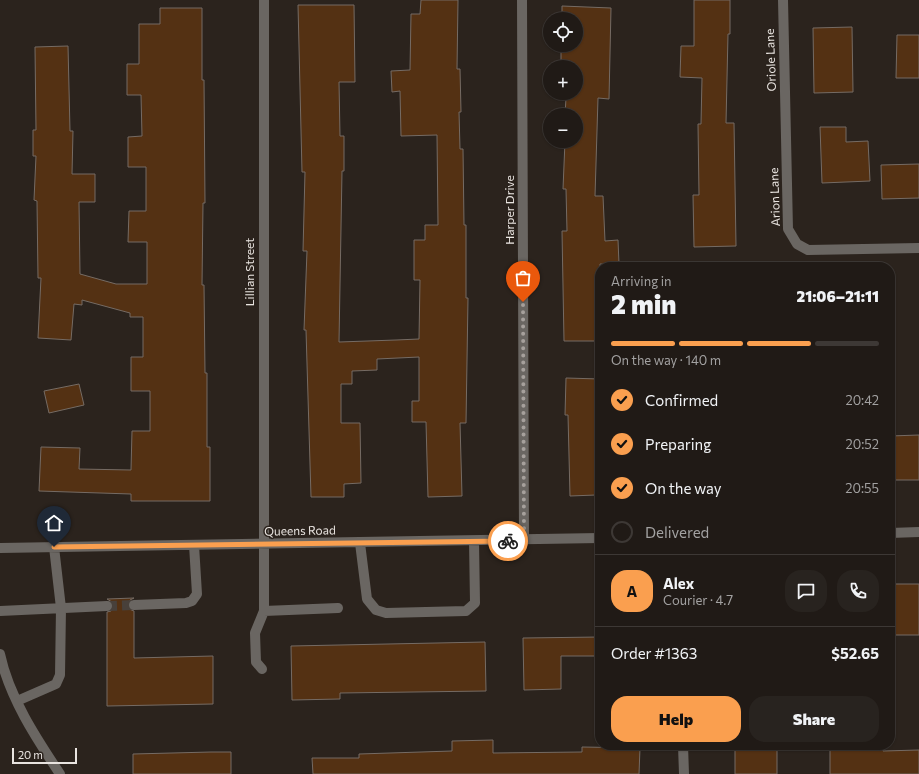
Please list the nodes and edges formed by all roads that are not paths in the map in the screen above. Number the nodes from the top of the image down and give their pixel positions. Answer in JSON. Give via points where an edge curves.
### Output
{"nodes":[{"id":1,"x":264,"y":0,"type":"edge"},
{"id":2,"x":522,"y":0,"type":"edge"},
{"id":3,"x":783,"y":0,"type":"edge"},
{"id":4,"x":786,"y":118,"type":"joint"},
{"id":5,"x":919,"y":248,"type":"edge"},
{"id":6,"x":919,"y":532,"type":"edge"},
{"id":7,"x":895,"y":533,"type":"edge"},
{"id":8,"x":595,"y":538,"type":"edge"},
{"id":9,"x":474,"y":541,"type":"junction"},
{"id":10,"x":524,"y":541,"type":"junction"},
{"id":11,"x":360,"y":543,"type":"junction"},
{"id":12,"x":262,"y":544,"type":"junction"},
{"id":13,"x":194,"y":545,"type":"junction"},
{"id":14,"x":54,"y":547,"type":"junction"},
{"id":15,"x":0,"y":548,"type":"edge"},
{"id":16,"x":134,"y":605,"type":"tunnel mouth"},
{"id":17,"x":107,"y":606,"type":"tunnel mouth"},
{"id":18,"x":61,"y":608,"type":"junction"},
{"id":19,"x":338,"y":608,"type":"dead end"},
{"id":20,"x":0,"y":611,"type":"edge"},
{"id":21,"x":264,"y":611,"type":"junction"},
{"id":22,"x":0,"y":654,"type":"edge"},
{"id":23,"x":262,"y":669,"type":"dead end"},
{"id":24,"x":17,"y":701,"type":"junction"},
{"id":25,"x":684,"y":750,"type":"edge"},
{"id":26,"x":60,"y":774,"type":"edge"},
{"id":27,"x":684,"y":774,"type":"edge"}],
"edges":[{"from":1,"to":12,"type":"street","name":"Lillian Street"},
{"from":2,"to":10,"type":"street","name":"Harper Drive"},
{"from":3,"to":4,"type":"street","name":"Oriole Lane"},
{"from":4,"to":5,"type":"street","name":"Arion Lane","via":[[788,229],[797,244],[808,250]]},
{"from":6,"to":7,"type":"street"},
{"from":8,"to":10,"type":"street","name":"Queens Road"},
{"from":9,"to":10,"type":"street","name":"Queens Road"},
{"from":9,"to":11,"type":"street","name":"Queens Road"},
{"from":9,"to":11,"type":"street","via":[[475,603],[466,611],[386,613],[376,610],[367,599]]},
{"from":11,"to":12,"type":"street","name":"Queens Road"},
{"from":12,"to":13,"type":"street","name":"Queens Road"},
{"from":12,"to":21,"type":"street","name":"Lillian Street"},
{"from":13,"to":14,"type":"street","name":"Queens Road"},
{"from":13,"to":16,"type":"street","via":[[197,594],[192,601]]},
{"from":14,"to":15,"type":"street","name":"Queens Road"},
{"from":14,"to":18,"type":"street"},
{"from":17,"to":18,"type":"street"},
{"from":18,"to":20,"type":"street"},
{"from":18,"to":24,"type":"street","via":[[60,675],[56,684]]},
{"from":19,"to":21,"type":"street"},
{"from":21,"to":23,"type":"street","via":[[254,633],[256,662]]},
{"from":22,"to":24,"type":"street","via":[[2,666]]},
{"from":24,"to":26,"type":"street"},
{"from":25,"to":27,"type":"street"}]}
